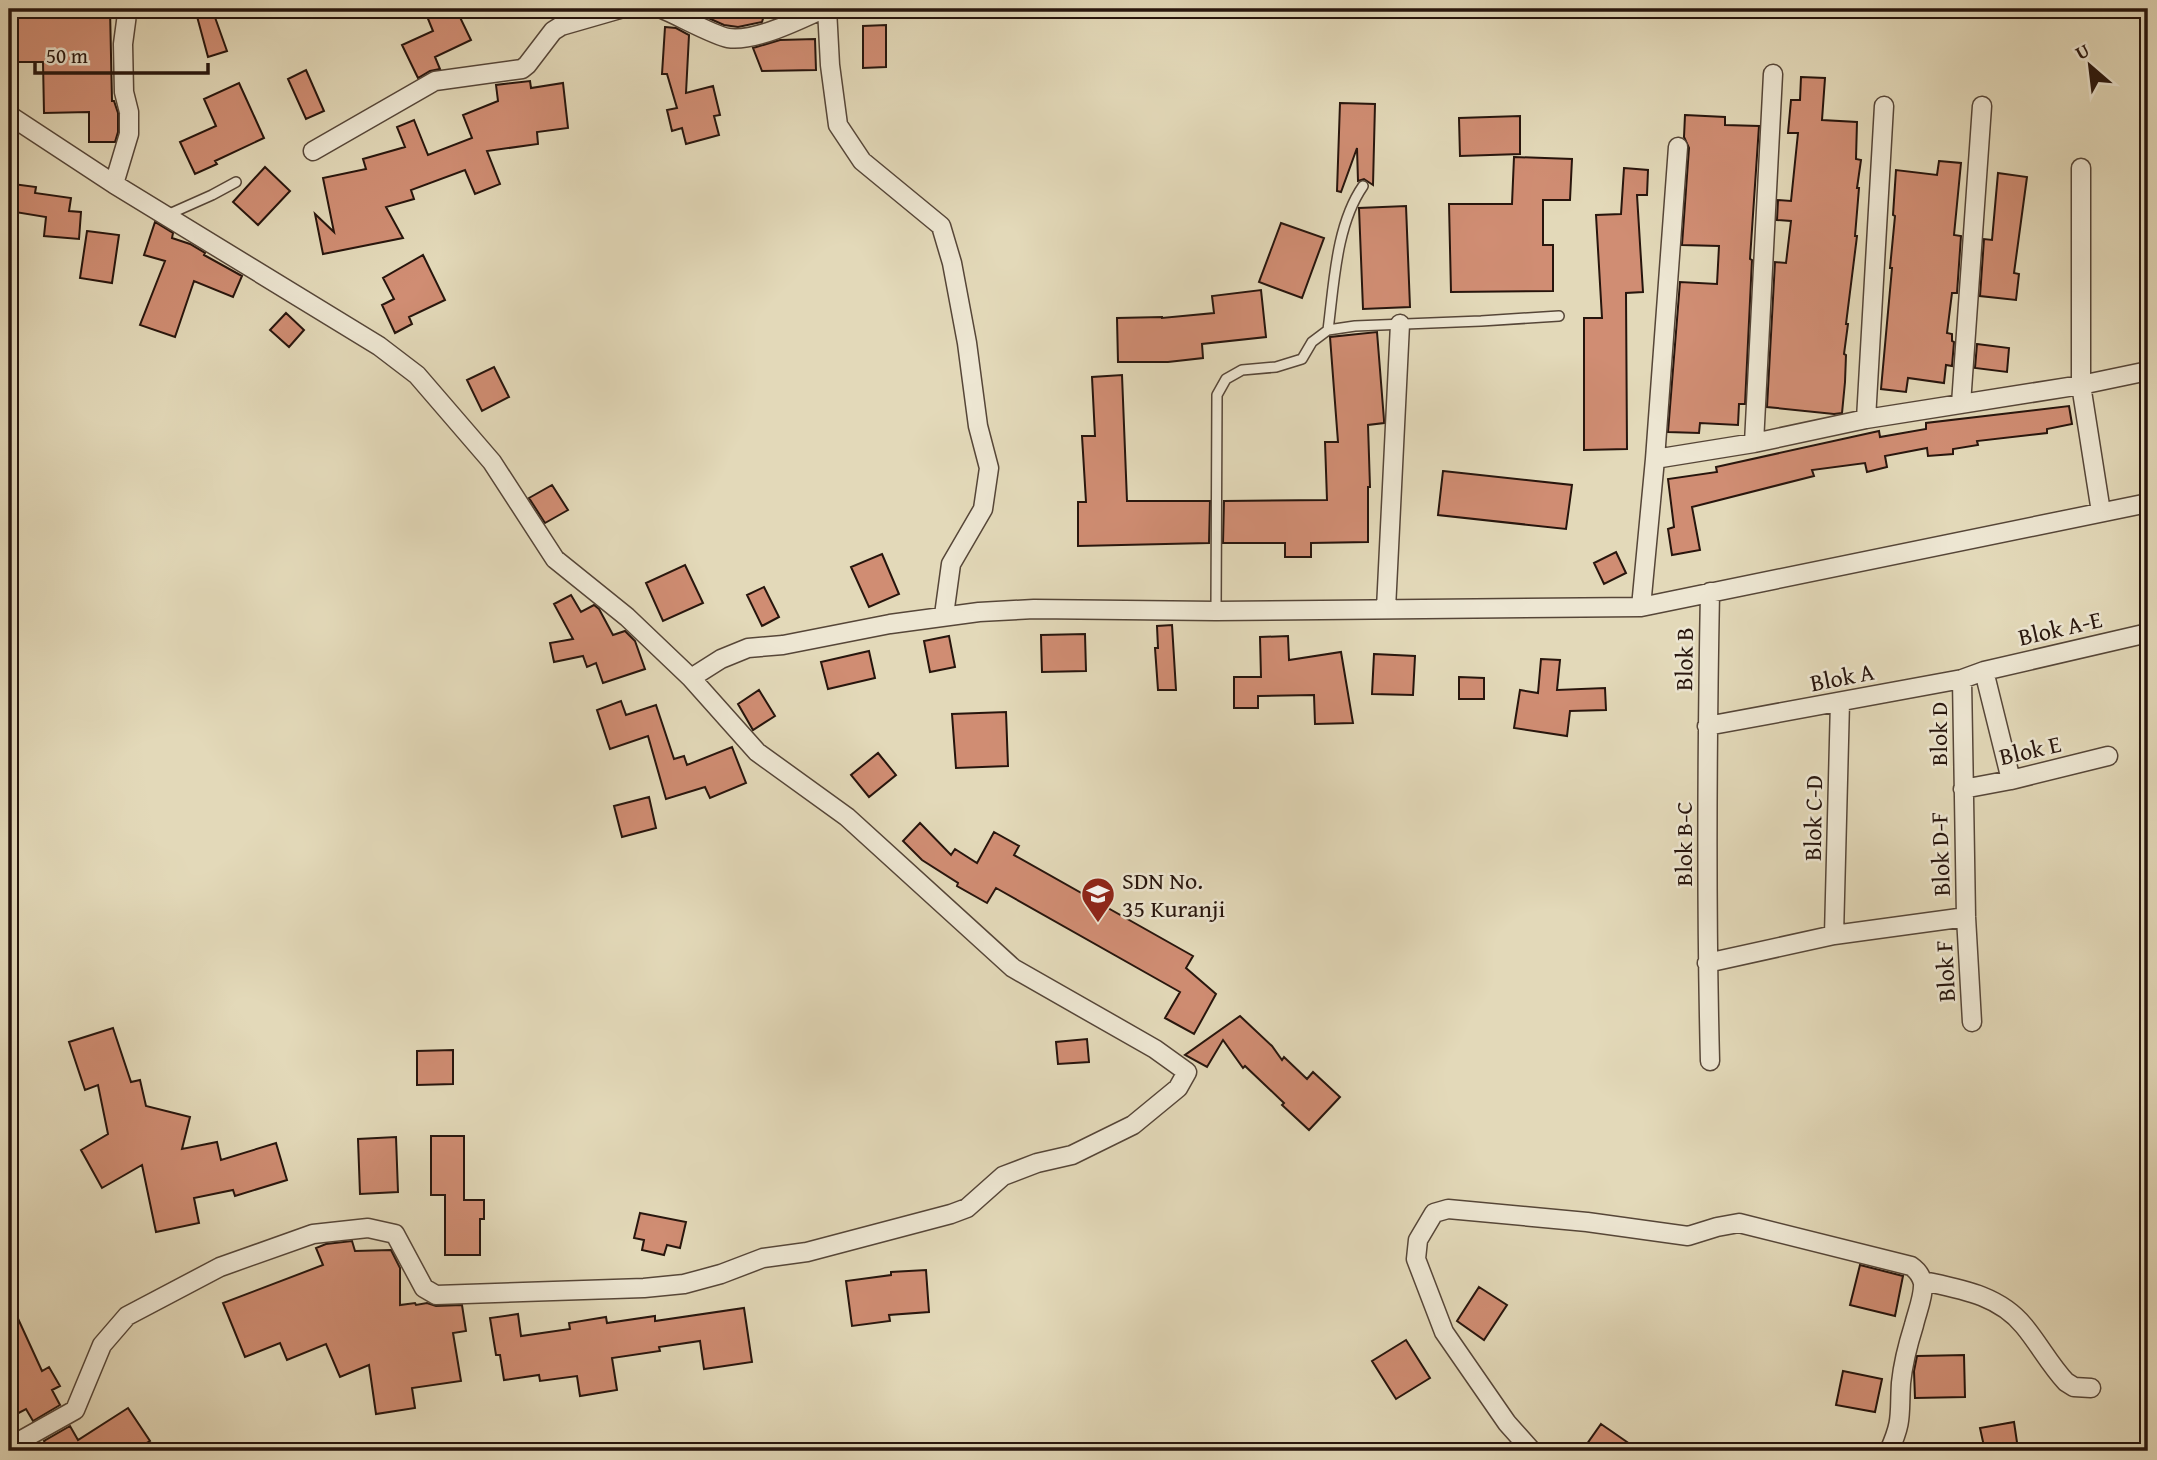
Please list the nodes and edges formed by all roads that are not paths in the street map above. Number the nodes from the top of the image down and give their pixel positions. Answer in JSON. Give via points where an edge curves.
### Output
{"nodes":[{"id":1,"x":133,"y":9,"type":"edge"},
{"id":2,"x":621,"y":9,"type":"edge"},
{"id":3,"x":662,"y":9,"type":"edge"},
{"id":4,"x":825,"y":9,"type":"edge"},
{"id":5,"x":1773,"y":74,"type":"dead end"},
{"id":6,"x":1884,"y":106,"type":"dead end"},
{"id":7,"x":1982,"y":106,"type":"dead end"},
{"id":8,"x":9,"y":115,"type":"edge"},
{"id":9,"x":1678,"y":147,"type":"dead end"},
{"id":10,"x":313,"y":151,"type":"dead end"},
{"id":11,"x":2081,"y":168,"type":"dead end"},
{"id":12,"x":236,"y":182,"type":"dead end"},
{"id":13,"x":114,"y":184,"type":"junction"},
{"id":14,"x":1363,"y":186,"type":"dead end"},
{"id":15,"x":166,"y":216,"type":"junction"},
{"id":16,"x":1559,"y":316,"type":"dead end"},
{"id":17,"x":1400,"y":324,"type":"junction"},
{"id":18,"x":1328,"y":330,"type":"junction"},
{"id":19,"x":2148,"y":371,"type":"edge"},
{"id":20,"x":2081,"y":385,"type":"junction"},
{"id":21,"x":1961,"y":404,"type":"junction"},
{"id":22,"x":1866,"y":419,"type":"junction"},
{"id":23,"x":1754,"y":443,"type":"junction"},
{"id":24,"x":1655,"y":459,"type":"junction"},
{"id":25,"x":2148,"y":503,"type":"edge"},
{"id":26,"x":2101,"y":512,"type":"junction"},
{"id":27,"x":1710,"y":592,"type":"junction"},
{"id":28,"x":1641,"y":607,"type":"junction"},
{"id":29,"x":1386,"y":609,"type":"junction"},
{"id":30,"x":1216,"y":611,"type":"junction"},
{"id":31,"x":944,"y":615,"type":"junction"},
{"id":32,"x":2148,"y":633,"type":"edge"},
{"id":33,"x":1984,"y":671,"type":"junction"},
{"id":34,"x":691,"y":678,"type":"junction"},
{"id":35,"x":1962,"y":679,"type":"junction"},
{"id":36,"x":1840,"y":702,"type":"junction"},
{"id":37,"x":1707,"y":726,"type":"junction"},
{"id":38,"x":2108,"y":756,"type":"dead end"},
{"id":39,"x":2011,"y":780,"type":"junction"},
{"id":40,"x":1963,"y":789,"type":"junction"},
{"id":41,"x":1966,"y":917,"type":"junction"},
{"id":42,"x":1834,"y":935,"type":"junction"},
{"id":43,"x":1707,"y":963,"type":"junction"},
{"id":44,"x":1972,"y":1022,"type":"dead end"},
{"id":45,"x":1710,"y":1061,"type":"dead end"},
{"id":46,"x":1923,"y":1281,"type":"junction"},
{"id":47,"x":2091,"y":1388,"type":"dead end"},
{"id":48,"x":9,"y":1447,"type":"edge"},
{"id":49,"x":1532,"y":1451,"type":"edge"},
{"id":50,"x":1889,"y":1451,"type":"edge"}],
"edges":[{"from":1,"to":13,"type":"street","via":[[127,14],[123,44],[129,134]]},
{"from":2,"to":10,"type":"street","via":[[561,26],[522,69],[435,81]]},
{"from":3,"to":4,"type":"street","via":[[728,38],[781,28]]},
{"from":4,"to":31,"type":"street","via":[[838,125],[862,161],[941,226],[952,263],[989,468],[983,509],[951,564]]},
{"from":5,"to":23,"type":"street"},
{"from":6,"to":22,"type":"street"},
{"from":7,"to":21,"type":"street"},
{"from":8,"to":13,"type":"street"},
{"from":9,"to":24,"type":"street"},
{"from":11,"to":20,"type":"street"},
{"from":12,"to":15,"type":"lane"},
{"from":13,"to":15,"type":"street"},
{"from":14,"to":18,"type":"lane","via":[[1355,197],[1338,254]]},
{"from":15,"to":34,"type":"street","via":[[417,374],[492,462],[555,559],[627,617]]},
{"from":16,"to":17,"type":"lane"},
{"from":17,"to":18,"type":"lane"},
{"from":17,"to":29,"type":"street"},
{"from":18,"to":30,"type":"lane","via":[[1312,342],[1302,359],[1242,370],[1226,379],[1217,396]]},
{"from":19,"to":20,"type":"street"},
{"from":20,"to":21,"type":"street"},
{"from":20,"to":26,"type":"street"},
{"from":21,"to":22,"type":"street"},
{"from":22,"to":23,"type":"street"},
{"from":23,"to":24,"type":"street"},
{"from":24,"to":28,"type":"street"},
{"from":25,"to":26,"type":"street"},
{"from":26,"to":27,"type":"street"},
{"from":27,"to":28,"type":"street"},
{"from":27,"to":37,"type":"street","name":"Blok B"},
{"from":28,"to":29,"type":"street"},
{"from":29,"to":30,"type":"street"},
{"from":30,"to":31,"type":"street","via":[[1034,609]]},
{"from":31,"to":34,"type":"street","via":[[748,648]]},
{"from":32,"to":33,"type":"street","name":"Blok A-E"},
{"from":33,"to":35,"type":"street","name":"Blok A"},
{"from":33,"to":39,"type":"street"},
{"from":34,"to":48,"type":"street","via":[[757,752],[847,817],[1013,968],[1186,1069],[1178,1088],[1133,1125],[1072,1155],[1003,1176],[967,1208],[828,1247],[763,1258],[684,1284],[436,1295],[424,1288],[394,1234],[368,1228],[313,1234],[220,1267],[127,1316],[102,1345],[75,1410]]},
{"from":35,"to":36,"type":"street","name":"Blok A"},
{"from":35,"to":40,"type":"street","name":"Blok D"},
{"from":36,"to":37,"type":"street","name":"Blok A"},
{"from":36,"to":42,"type":"street","name":"Blok C-D"},
{"from":37,"to":43,"type":"street","name":"Blok B-C"},
{"from":38,"to":39,"type":"street","name":"Blok E"},
{"from":39,"to":40,"type":"street","name":"Blok E"},
{"from":40,"to":41,"type":"street","name":"Blok D-F"},
{"from":41,"to":42,"type":"street"},
{"from":41,"to":44,"type":"street","name":"Blok F"},
{"from":42,"to":43,"type":"street"},
{"from":43,"to":45,"type":"street"},
{"from":46,"to":47,"type":"street","via":[[2002,1305],[2066,1382]]},
{"from":46,"to":49,"type":"street","via":[[1911,1266],[1739,1223],[1688,1236],[1448,1209],[1434,1213],[1418,1240],[1416,1259],[1444,1332]]},
{"from":46,"to":50,"type":"street","via":[[1903,1372],[1899,1428]]}]}
